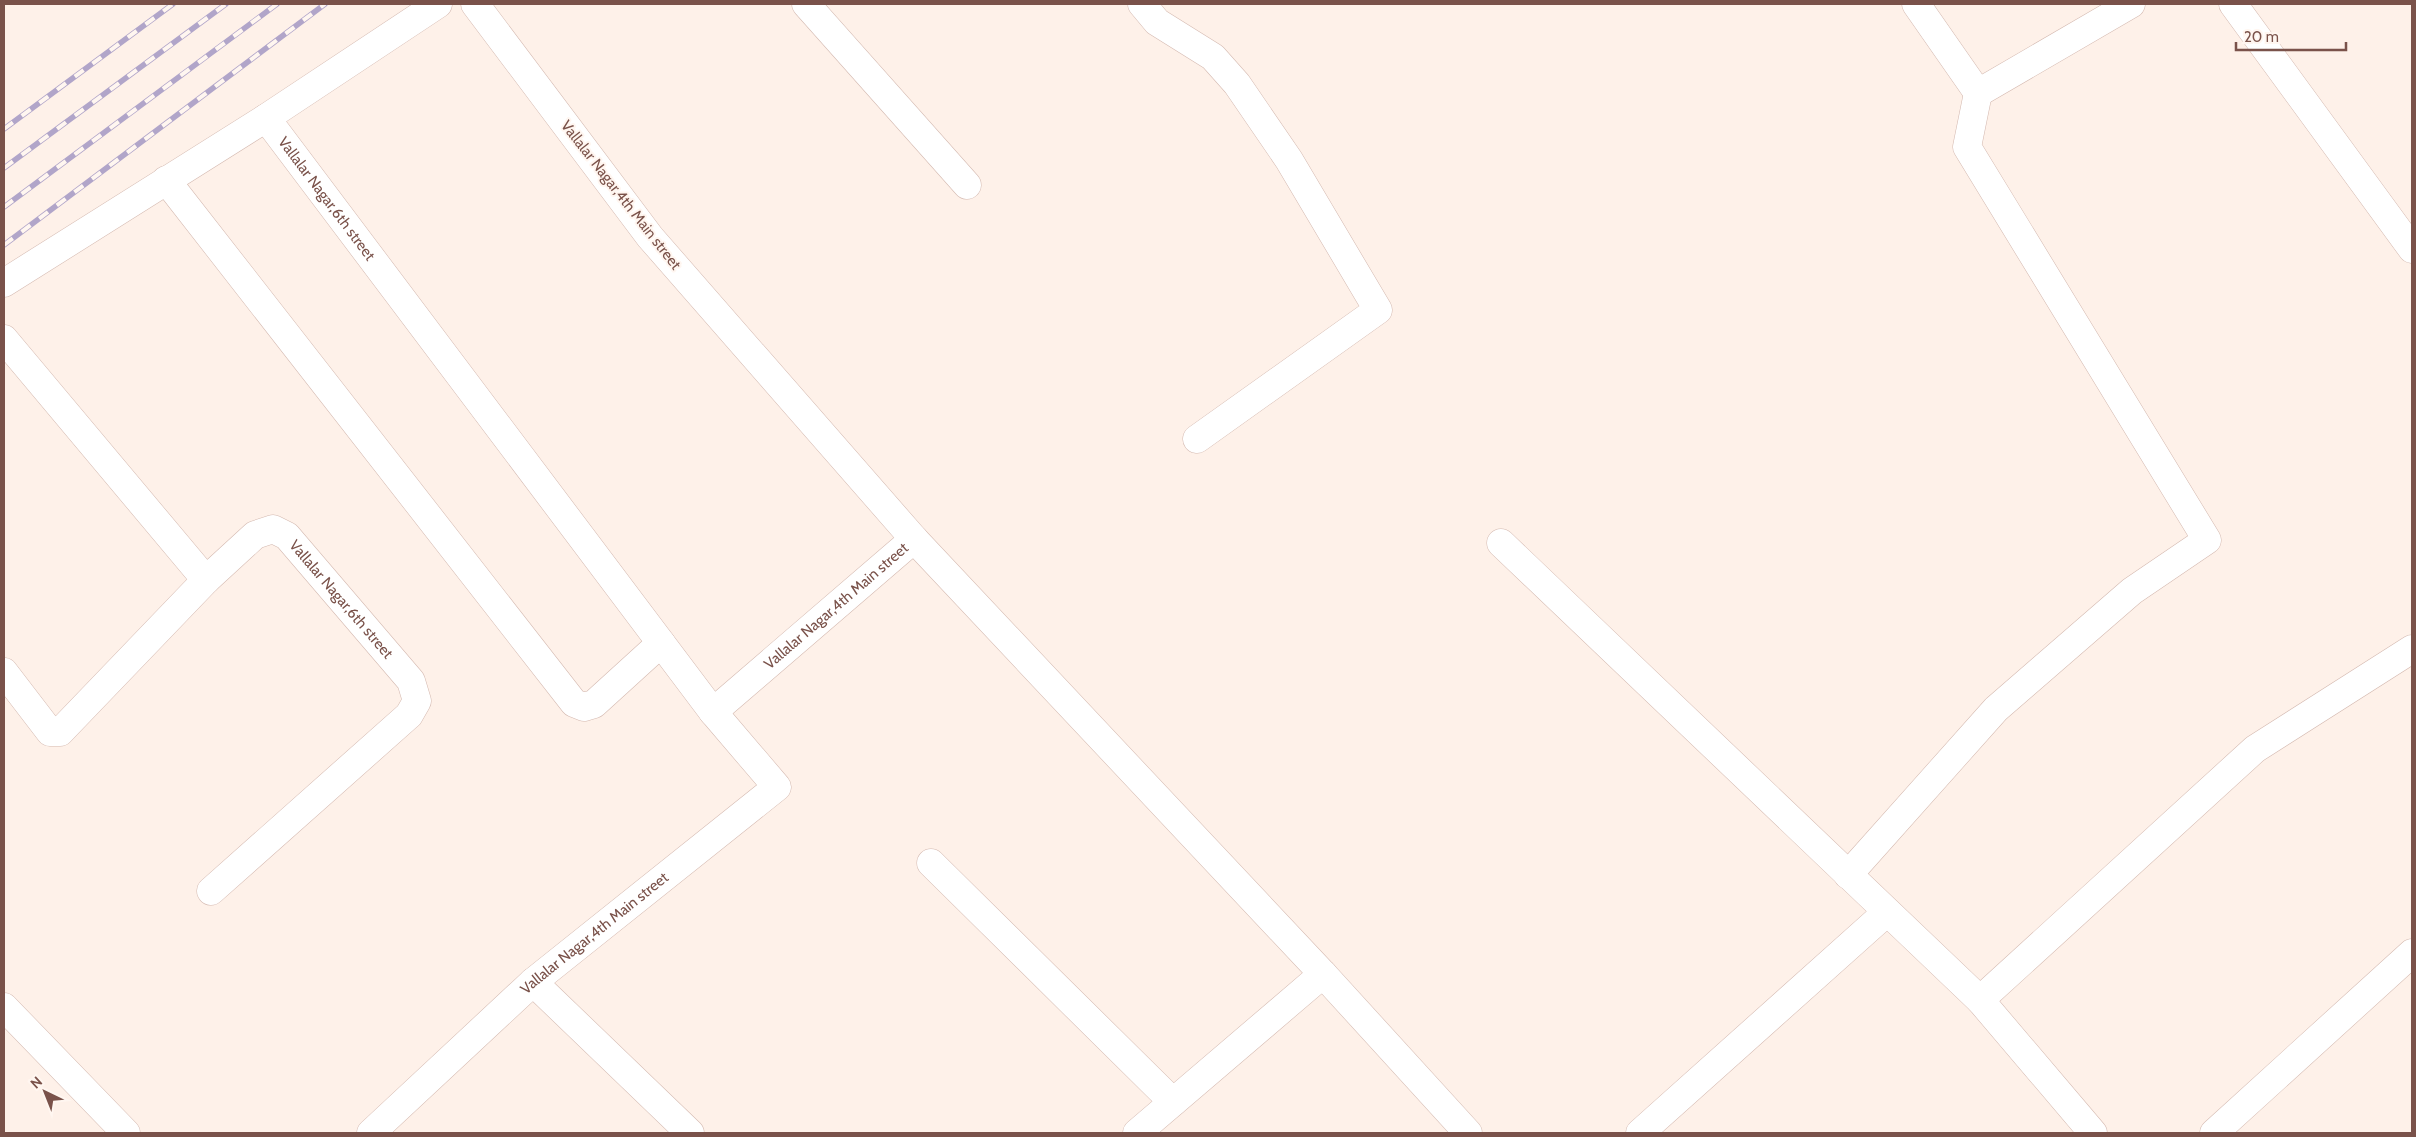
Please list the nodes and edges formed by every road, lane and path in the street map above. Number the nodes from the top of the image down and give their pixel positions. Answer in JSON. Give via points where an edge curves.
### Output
{"nodes":[{"id":1,"x":438,"y":4,"type":"edge"},
{"id":2,"x":475,"y":4,"type":"edge"},
{"id":3,"x":806,"y":4,"type":"edge"},
{"id":4,"x":1142,"y":4,"type":"edge"},
{"id":5,"x":1916,"y":4,"type":"edge"},
{"id":6,"x":2131,"y":4,"type":"edge"},
{"id":7,"x":2233,"y":4,"type":"edge"},
{"id":8,"x":1978,"y":93,"type":"junction"},
{"id":9,"x":266,"y":118,"type":"junction"},
{"id":10,"x":166,"y":180,"type":"junction"},
{"id":11,"x":966,"y":185,"type":"dead end"},
{"id":12,"x":2408,"y":235,"type":"edge"},
{"id":13,"x":4,"y":283,"type":"edge"},
{"id":14,"x":4,"y":339,"type":"edge"},
{"id":15,"x":1198,"y":439,"type":"dead end"},
{"id":16,"x":914,"y":539,"type":"junction"},
{"id":17,"x":1501,"y":543,"type":"dead end"},
{"id":18,"x":206,"y":580,"type":"junction"},
{"id":19,"x":661,"y":643,"type":"junction"},
{"id":20,"x":2412,"y":649,"type":"edge"},
{"id":21,"x":4,"y":672,"type":"edge"},
{"id":22,"x":713,"y":712,"type":"junction"},
{"id":23,"x":931,"y":863,"type":"dead end"},
{"id":24,"x":1848,"y":875,"type":"junction"},
{"id":25,"x":211,"y":891,"type":"dead end"},
{"id":26,"x":1887,"y":912,"type":"junction"},
{"id":27,"x":2412,"y":953,"type":"edge"},
{"id":28,"x":1322,"y":974,"type":"junction"},
{"id":29,"x":533,"y":982,"type":"junction"},
{"id":30,"x":1980,"y":1000,"type":"junction"},
{"id":31,"x":4,"y":1007,"type":"edge"},
{"id":32,"x":1173,"y":1102,"type":"junction"},
{"id":33,"x":126,"y":1133,"type":"edge"},
{"id":34,"x":371,"y":1133,"type":"edge"},
{"id":35,"x":690,"y":1133,"type":"edge"},
{"id":36,"x":1137,"y":1133,"type":"edge"},
{"id":37,"x":1468,"y":1133,"type":"edge"},
{"id":38,"x":1640,"y":1133,"type":"edge"},
{"id":39,"x":2092,"y":1133,"type":"edge"},
{"id":40,"x":2214,"y":1133,"type":"edge"}],
"edges":[{"from":1,"to":9,"type":"street"},
{"from":2,"to":16,"type":"street","name":"Vallalar Nagar,4th Main street","via":[[650,237]]},
{"from":3,"to":11,"type":"street"},
{"from":4,"to":15,"type":"street","via":[[1157,22],[1213,57],[1237,84],[1289,160],[1378,310]]},
{"from":5,"to":8,"type":"street"},
{"from":6,"to":8,"type":"street"},
{"from":7,"to":12,"type":"street"},
{"from":8,"to":24,"type":"street","via":[[1967,147],[2208,540],[2132,591],[1996,709]]},
{"from":9,"to":10,"type":"street"},
{"from":9,"to":19,"type":"street","name":"Vallalar Nagar,6th street"},
{"from":10,"to":13,"type":"street"},
{"from":10,"to":19,"type":"street","via":[[574,703],[584,707],[594,704]]},
{"from":14,"to":18,"type":"street"},
{"from":16,"to":22,"type":"street","name":"Vallalar Nagar,4th Main street"},
{"from":16,"to":28,"type":"street"},
{"from":17,"to":24,"type":"street"},
{"from":18,"to":21,"type":"street","via":[[60,732],[50,732]]},
{"from":18,"to":25,"type":"street","name":"Vallalar Nagar,6th street","via":[[255,536],[273,529],[287,536],[412,680],[417,700],[409,715],[394,730]]},
{"from":19,"to":22,"type":"street","name":"Vallalar Nagar,6th street"},
{"from":20,"to":30,"type":"street","via":[[2254,749]]},
{"from":22,"to":29,"type":"street","name":"Vallalar Nagar,4th Main street","via":[[777,786]]},
{"from":23,"to":32,"type":"street"},
{"from":24,"to":26,"type":"street"},
{"from":26,"to":30,"type":"street"},
{"from":26,"to":38,"type":"street"},
{"from":27,"to":40,"type":"street"},
{"from":28,"to":32,"type":"street"},
{"from":28,"to":37,"type":"street"},
{"from":29,"to":34,"type":"street","name":"Vallalar Nagar,4th Main street"},
{"from":29,"to":35,"type":"street"},
{"from":30,"to":39,"type":"street"},
{"from":31,"to":33,"type":"street"},
{"from":32,"to":36,"type":"street"}]}
